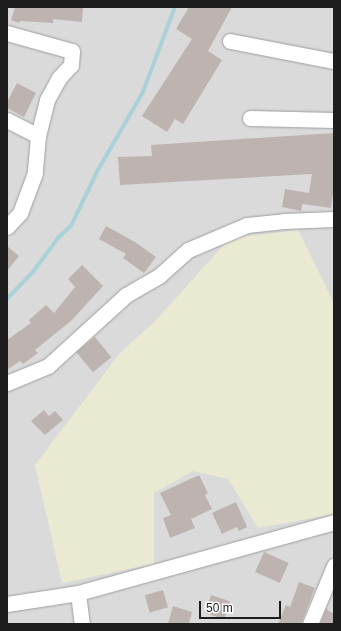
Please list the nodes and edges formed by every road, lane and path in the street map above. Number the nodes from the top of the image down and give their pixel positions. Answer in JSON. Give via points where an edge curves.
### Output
{"nodes":[{"id":1,"x":7,"y":33,"type":"edge"},
{"id":2,"x":230,"y":42,"type":"dead end"},
{"id":3,"x":334,"y":61,"type":"edge"},
{"id":4,"x":250,"y":118,"type":"dead end"},
{"id":5,"x":7,"y":120,"type":"edge"},
{"id":6,"x":334,"y":120,"type":"edge"},
{"id":7,"x":38,"y":136,"type":"junction"},
{"id":8,"x":334,"y":219,"type":"edge"},
{"id":9,"x":7,"y":227,"type":"edge"},
{"id":10,"x":7,"y":383,"type":"edge"},
{"id":11,"x":334,"y":522,"type":"edge"},
{"id":12,"x":334,"y":566,"type":"edge"},
{"id":13,"x":78,"y":593,"type":"junction"},
{"id":14,"x":7,"y":604,"type":"edge"},
{"id":15,"x":82,"y":624,"type":"edge"},
{"id":16,"x":310,"y":624,"type":"edge"}],
"edges":[{"from":1,"to":7,"type":"street","via":[[72,51],[71,65],[59,78],[47,100]]},
{"from":2,"to":3,"type":"street"},
{"from":4,"to":6,"type":"street"},
{"from":5,"to":7,"type":"street"},
{"from":7,"to":9,"type":"street","via":[[35,173],[20,213]]},
{"from":8,"to":10,"type":"street","via":[[247,225],[188,250],[159,276],[126,295],[48,366]]},
{"from":11,"to":13,"type":"street"},
{"from":12,"to":16,"type":"street"},
{"from":13,"to":14,"type":"street"},
{"from":13,"to":15,"type":"street"}]}
